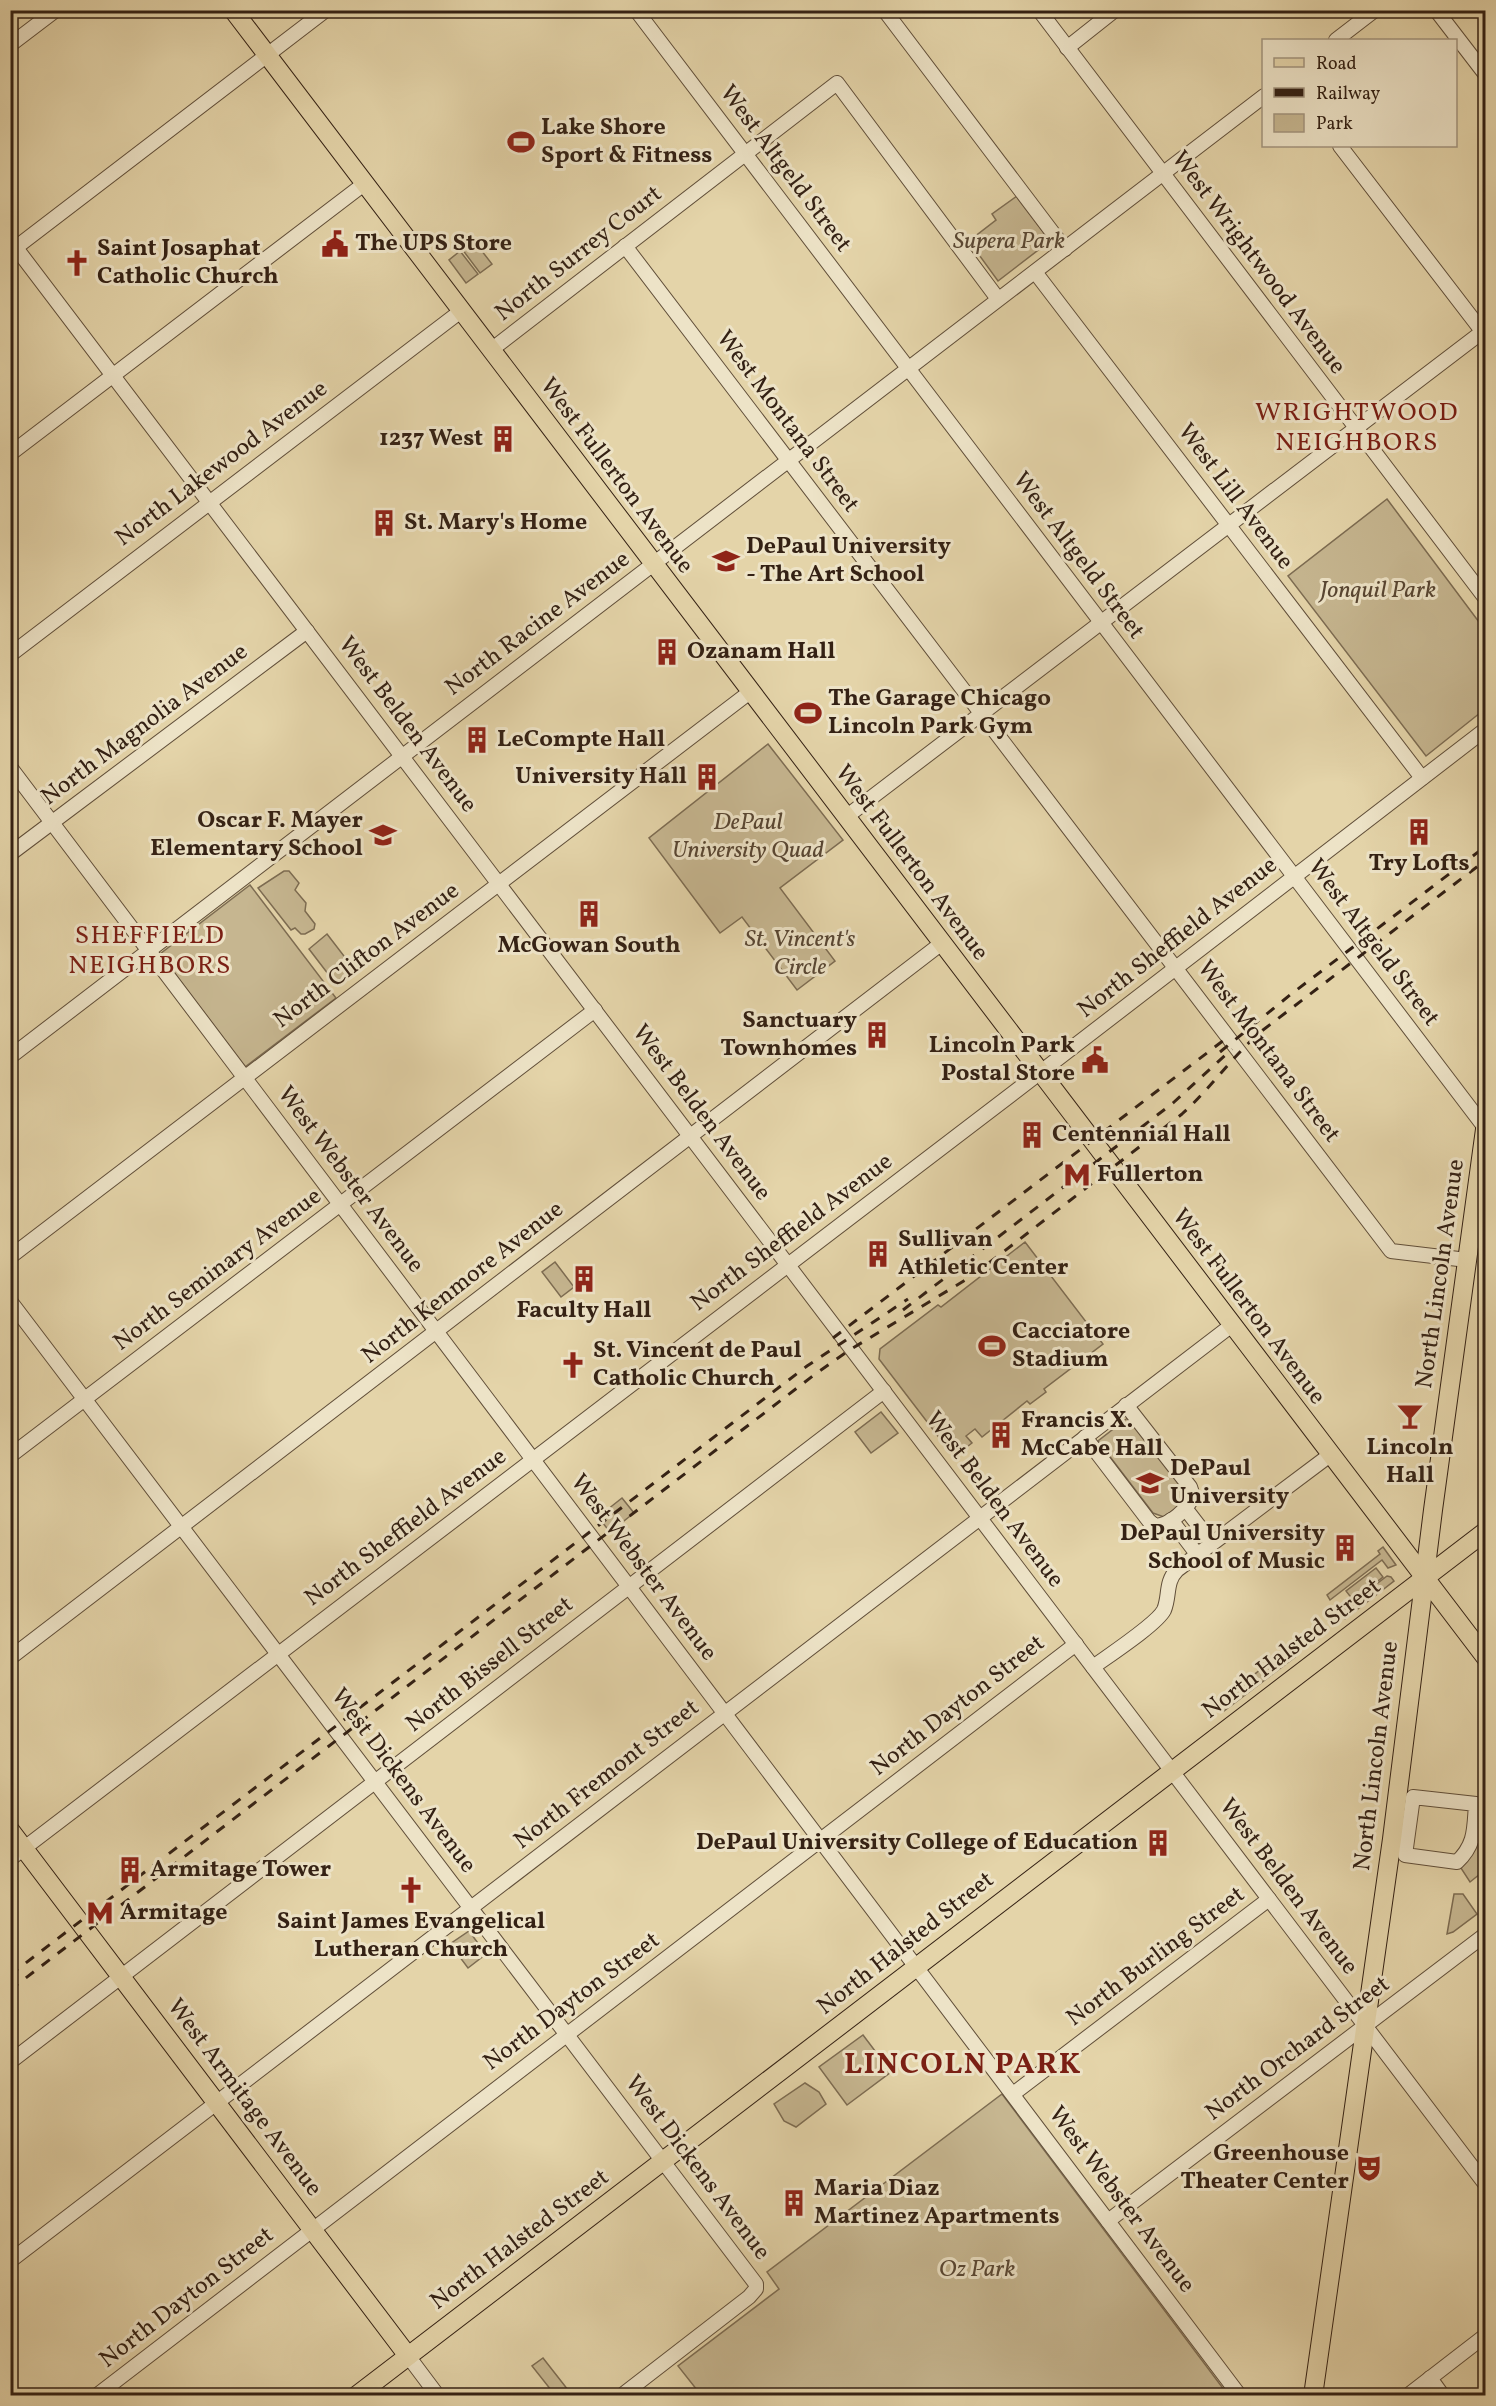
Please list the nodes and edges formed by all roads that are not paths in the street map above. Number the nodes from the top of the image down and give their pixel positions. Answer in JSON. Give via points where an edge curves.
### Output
{"nodes":[{"id":1,"x":56,"y":10,"type":"edge"},
{"id":2,"x":233,"y":10,"type":"edge"},
{"id":3,"x":326,"y":10,"type":"edge"},
{"id":4,"x":636,"y":10,"type":"edge"},
{"id":5,"x":1039,"y":10,"type":"edge"},
{"id":6,"x":1115,"y":10,"type":"edge"},
{"id":7,"x":1376,"y":10,"type":"edge"},
{"id":8,"x":1436,"y":10,"type":"edge"},
{"id":9,"x":885,"y":11,"type":"edge"},
{"id":10,"x":1337,"y":39,"type":"edge"},
{"id":11,"x":10,"y":45,"type":"edge"},
{"id":12,"x":1067,"y":48,"type":"junction"},
{"id":13,"x":267,"y":55,"type":"junction"},
{"id":14,"x":1485,"y":75,"type":"edge"},
{"id":15,"x":1262,"y":97,"type":"edge"},
{"id":16,"x":1341,"y":147,"type":"edge"},
{"id":17,"x":745,"y":154,"type":"junction"},
{"id":18,"x":1162,"y":174,"type":"junction"},
{"id":19,"x":364,"y":184,"type":"junction"},
{"id":20,"x":625,"y":246,"type":"junction"},
{"id":21,"x":12,"y":247,"type":"edge"},
{"id":22,"x":1065,"y":249,"type":"junction"},
{"id":23,"x":1035,"y":272,"type":"junction"},
{"id":24,"x":999,"y":299,"type":"junction"},
{"id":25,"x":461,"y":311,"type":"junction"},
{"id":26,"x":1484,"y":330,"type":"edge"},
{"id":27,"x":491,"y":350,"type":"junction"},
{"id":28,"x":908,"y":369,"type":"junction"},
{"id":29,"x":113,"y":376,"type":"junction"},
{"id":30,"x":1356,"y":428,"type":"junction"},
{"id":31,"x":10,"y":454,"type":"edge"},
{"id":32,"x":787,"y":461,"type":"junction"},
{"id":33,"x":209,"y":502,"type":"junction"},
{"id":34,"x":1229,"y":525,"type":"junction"},
{"id":35,"x":653,"y":564,"type":"junction"},
{"id":36,"x":1485,"y":599,"type":"edge"},
{"id":37,"x":1101,"y":623,"type":"junction"},
{"id":38,"x":307,"y":631,"type":"junction"},
{"id":39,"x":10,"y":655,"type":"edge"},
{"id":40,"x":750,"y":692,"type":"junction"},
{"id":41,"x":981,"y":714,"type":"junction"},
{"id":42,"x":1485,"y":729,"type":"edge"},
{"id":43,"x":402,"y":756,"type":"junction"},
{"id":44,"x":10,"y":766,"type":"edge"},
{"id":45,"x":1422,"y":778,"type":"junction"},
{"id":46,"x":846,"y":818,"type":"junction"},
{"id":47,"x":52,"y":823,"type":"junction"},
{"id":48,"x":10,"y":854,"type":"edge"},
{"id":49,"x":1294,"y":877,"type":"junction"},
{"id":50,"x":499,"y":884,"type":"junction"},
{"id":51,"x":942,"y":943,"type":"junction"},
{"id":52,"x":148,"y":951,"type":"junction"},
{"id":53,"x":1176,"y":968,"type":"junction"},
{"id":54,"x":595,"y":1010,"type":"junction"},
{"id":55,"x":10,"y":1056,"type":"edge"},
{"id":56,"x":1040,"y":1072,"type":"junction"},
{"id":57,"x":244,"y":1078,"type":"junction"},
{"id":58,"x":1485,"y":1126,"type":"edge"},
{"id":59,"x":691,"y":1136,"type":"junction"},
{"id":60,"x":340,"y":1205,"type":"junction"},
{"id":61,"x":10,"y":1257,"type":"edge"},
{"id":62,"x":1467,"y":1260,"type":"junction"},
{"id":63,"x":788,"y":1264,"type":"junction"},
{"id":64,"x":10,"y":1301,"type":"edge"},
{"id":65,"x":1232,"y":1325,"type":"junction"},
{"id":66,"x":436,"y":1332,"type":"junction"},
{"id":67,"x":884,"y":1391,"type":"junction"},
{"id":68,"x":85,"y":1399,"type":"junction"},
{"id":69,"x":1126,"y":1405,"type":"junction"},
{"id":70,"x":1085,"y":1437,"type":"junction"},
{"id":71,"x":1330,"y":1455,"type":"junction"},
{"id":72,"x":10,"y":1456,"type":"edge"},
{"id":73,"x":532,"y":1459,"type":"junction"},
{"id":74,"x":1185,"y":1508,"type":"junction"},
{"id":75,"x":979,"y":1517,"type":"junction"},
{"id":76,"x":1171,"y":1520,"type":"junction"},
{"id":77,"x":182,"y":1527,"type":"junction"},
{"id":78,"x":1485,"y":1531,"type":"edge"},
{"id":79,"x":1212,"y":1543,"type":"junction"},
{"id":80,"x":1197,"y":1554,"type":"junction"},
{"id":81,"x":1425,"y":1578,"type":"junction"},
{"id":82,"x":629,"y":1587,"type":"junction"},
{"id":83,"x":1076,"y":1644,"type":"junction"},
{"id":84,"x":278,"y":1654,"type":"junction"},
{"id":85,"x":10,"y":1658,"type":"edge"},
{"id":86,"x":1485,"y":1658,"type":"edge"},
{"id":87,"x":1093,"y":1667,"type":"junction"},
{"id":88,"x":724,"y":1713,"type":"junction"},
{"id":89,"x":1172,"y":1772,"type":"junction"},
{"id":90,"x":375,"y":1782,"type":"junction"},
{"id":91,"x":1413,"y":1797,"type":"joint"},
{"id":92,"x":10,"y":1830,"type":"edge"},
{"id":93,"x":820,"y":1840,"type":"junction"},
{"id":94,"x":17,"y":1854,"type":"edge"},
{"id":95,"x":1269,"y":1899,"type":"junction"},
{"id":96,"x":471,"y":1908,"type":"junction"},
{"id":97,"x":1485,"y":1934,"type":"edge"},
{"id":98,"x":916,"y":1966,"type":"junction"},
{"id":99,"x":121,"y":1977,"type":"junction"},
{"id":100,"x":1365,"y":2026,"type":"junction"},
{"id":101,"x":567,"y":2034,"type":"junction"},
{"id":102,"x":10,"y":2062,"type":"edge"},
{"id":103,"x":1013,"y":2094,"type":"junction"},
{"id":104,"x":217,"y":2103,"type":"junction"},
{"id":105,"x":663,"y":2161,"type":"junction"},
{"id":106,"x":1485,"y":2185,"type":"edge"},
{"id":107,"x":1108,"y":2221,"type":"junction"},
{"id":108,"x":313,"y":2229,"type":"junction"},
{"id":109,"x":10,"y":2261,"type":"edge"},
{"id":110,"x":1485,"y":2335,"type":"edge"},
{"id":111,"x":408,"y":2356,"type":"junction"},
{"id":112,"x":1430,"y":2378,"type":"junction"},
{"id":113,"x":96,"y":2396,"type":"edge"},
{"id":114,"x":356,"y":2396,"type":"edge"},
{"id":115,"x":438,"y":2396,"type":"edge"},
{"id":116,"x":621,"y":2396,"type":"edge"},
{"id":117,"x":1240,"y":2396,"type":"edge"},
{"id":118,"x":1313,"y":2396,"type":"edge"},
{"id":119,"x":1407,"y":2396,"type":"edge"},
{"id":120,"x":1443,"y":2396,"type":"edge"}],
"edges":[{"from":1,"to":11,"type":"street"},
{"from":2,"to":13,"type":"main road","name":"West Fullerton Avenue"},
{"from":3,"to":13,"type":"street"},
{"from":4,"to":17,"type":"street","name":"West Altgeld Street"},
{"from":5,"to":12,"type":"street","name":"West Wrightwood Avenue"},
{"from":6,"to":12,"type":"street"},
{"from":7,"to":10,"type":"street"},
{"from":8,"to":14,"type":"street"},
{"from":9,"to":22,"type":"street"},
{"from":12,"to":18,"type":"street","name":"West Wrightwood Avenue"},
{"from":13,"to":19,"type":"main road","name":"West Fullerton Avenue"},
{"from":13,"to":21,"type":"street"},
{"from":15,"to":18,"type":"street","name":"North Racine Avenue"},
{"from":16,"to":26,"type":"street"},
{"from":17,"to":20,"type":"street","name":"North Surrey Court"},
{"from":17,"to":24,"type":"street","name":"North Surrey Court","via":[[837,83]]},
{"from":17,"to":28,"type":"street","name":"West Altgeld Street"},
{"from":18,"to":22,"type":"street","name":"North Racine Avenue"},
{"from":18,"to":30,"type":"street","name":"West Wrightwood Avenue"},
{"from":19,"to":25,"type":"main road","name":"West Fullerton Avenue"},
{"from":19,"to":29,"type":"street"},
{"from":20,"to":27,"type":"street","name":"North Surrey Court"},
{"from":20,"to":32,"type":"street","name":"West Montana Street"},
{"from":21,"to":29,"type":"street","name":"West Belden Avenue"},
{"from":22,"to":23,"type":"street","name":"North Racine Avenue"},
{"from":23,"to":24,"type":"street","name":"North Racine Avenue"},
{"from":23,"to":34,"type":"street","name":"West Lill Avenue"},
{"from":24,"to":28,"type":"street","name":"North Racine Avenue"},
{"from":25,"to":27,"type":"main road","name":"West Fullerton Avenue"},
{"from":25,"to":33,"type":"street","name":"North Lakewood Avenue"},
{"from":26,"to":30,"type":"street"},
{"from":27,"to":35,"type":"main road","name":"West Fullerton Avenue"},
{"from":28,"to":32,"type":"street","name":"North Racine Avenue"},
{"from":28,"to":37,"type":"street","name":"West Altgeld Street"},
{"from":29,"to":31,"type":"street"},
{"from":29,"to":33,"type":"street","name":"West Belden Avenue"},
{"from":30,"to":34,"type":"street"},
{"from":30,"to":36,"type":"street","name":"West Wrightwood Avenue"},
{"from":32,"to":35,"type":"street","name":"North Racine Avenue"},
{"from":32,"to":41,"type":"street","name":"West Montana Street"},
{"from":33,"to":38,"type":"street","name":"West Belden Avenue"},
{"from":33,"to":39,"type":"street","name":"North Lakewood Avenue"},
{"from":34,"to":37,"type":"street"},
{"from":34,"to":45,"type":"street","name":"West Lill Avenue"},
{"from":35,"to":40,"type":"main road","name":"West Fullerton Avenue"},
{"from":35,"to":43,"type":"street","name":"North Racine Avenue"},
{"from":37,"to":41,"type":"street"},
{"from":37,"to":49,"type":"street","name":"West Altgeld Street"},
{"from":38,"to":43,"type":"street","name":"West Belden Avenue"},
{"from":38,"to":47,"type":"street","name":"North Magnolia Avenue"},
{"from":40,"to":46,"type":"main road","name":"West Fullerton Avenue"},
{"from":40,"to":50,"type":"street","name":"North Clifton Avenue"},
{"from":41,"to":46,"type":"street"},
{"from":41,"to":53,"type":"street","name":"West Montana Street"},
{"from":42,"to":45,"type":"street","name":"North Sheffield Avenue"},
{"from":43,"to":50,"type":"street","name":"West Belden Avenue"},
{"from":43,"to":52,"type":"street","name":"North Racine Avenue"},
{"from":44,"to":47,"type":"street","name":"West Webster Avenue"},
{"from":45,"to":49,"type":"street","name":"North Sheffield Avenue"},
{"from":46,"to":51,"type":"main road","name":"West Fullerton Avenue"},
{"from":47,"to":48,"type":"street","name":"North Magnolia Avenue"},
{"from":47,"to":52,"type":"street","name":"West Webster Avenue"},
{"from":49,"to":53,"type":"street","name":"North Sheffield Avenue"},
{"from":49,"to":58,"type":"street","name":"West Altgeld Street"},
{"from":50,"to":54,"type":"street","name":"West Belden Avenue"},
{"from":50,"to":57,"type":"street","name":"North Clifton Avenue"},
{"from":51,"to":56,"type":"main road","name":"West Fullerton Avenue"},
{"from":51,"to":59,"type":"street","name":"North Kenmore Avenue"},
{"from":52,"to":55,"type":"street","name":"North Racine Avenue"},
{"from":52,"to":57,"type":"street","name":"West Webster Avenue"},
{"from":53,"to":56,"type":"street","name":"North Sheffield Avenue"},
{"from":53,"to":62,"type":"street","name":"West Montana Street","via":[[1391,1251]]},
{"from":54,"to":59,"type":"street","name":"West Belden Avenue"},
{"from":54,"to":60,"type":"street","name":"North Seminary Avenue"},
{"from":56,"to":63,"type":"street","name":"North Sheffield Avenue"},
{"from":56,"to":65,"type":"main road","name":"West Fullerton Avenue"},
{"from":57,"to":60,"type":"street","name":"West Webster Avenue"},
{"from":57,"to":61,"type":"street","name":"North Clifton Avenue"},
{"from":58,"to":62,"type":"main road","name":"North Lincoln Avenue"},
{"from":59,"to":63,"type":"street","name":"West Belden Avenue"},
{"from":59,"to":66,"type":"street","name":"North Kenmore Avenue"},
{"from":60,"to":66,"type":"street","name":"West Webster Avenue"},
{"from":60,"to":68,"type":"street","name":"North Seminary Avenue"},
{"from":62,"to":81,"type":"main road","name":"North Lincoln Avenue"},
{"from":63,"to":67,"type":"street","name":"West Belden Avenue"},
{"from":63,"to":73,"type":"street","name":"North Sheffield Avenue"},
{"from":64,"to":68,"type":"street","name":"West Dickens Avenue"},
{"from":65,"to":69,"type":"street","name":"North Fremont Street"},
{"from":65,"to":71,"type":"main road","name":"West Fullerton Avenue"},
{"from":66,"to":73,"type":"street","name":"West Webster Avenue"},
{"from":66,"to":77,"type":"street","name":"North Kenmore Avenue"},
{"from":67,"to":75,"type":"street","name":"West Belden Avenue"},
{"from":67,"to":82,"type":"street","name":"North Bissell Street"},
{"from":68,"to":72,"type":"street","name":"North Seminary Avenue"},
{"from":68,"to":77,"type":"street","name":"West Dickens Avenue"},
{"from":69,"to":70,"type":"street","name":"North Fremont Street"},
{"from":69,"to":74,"type":"street","via":[[1190,1487],[1193,1496]]},
{"from":70,"to":75,"type":"street","name":"North Fremont Street"},
{"from":70,"to":76,"type":"street","via":[[1149,1521],[1162,1526]]},
{"from":71,"to":79,"type":"street"},
{"from":71,"to":81,"type":"main road","name":"West Fullerton Avenue"},
{"from":73,"to":82,"type":"street","name":"West Webster Avenue"},
{"from":73,"to":84,"type":"street","name":"North Sheffield Avenue"},
{"from":74,"to":76,"type":"street"},
{"from":74,"to":79,"type":"street"},
{"from":75,"to":83,"type":"street","name":"West Belden Avenue"},
{"from":75,"to":88,"type":"street","name":"North Fremont Street"},
{"from":76,"to":80,"type":"street"},
{"from":77,"to":84,"type":"street","name":"West Dickens Avenue"},
{"from":77,"to":85,"type":"street","name":"North Kenmore Avenue"},
{"from":78,"to":81,"type":"main road","name":"North Halsted Street"},
{"from":79,"to":80,"type":"street"},
{"from":80,"to":87,"type":"street","via":[[1170,1578],[1159,1617]]},
{"from":81,"to":86,"type":"main road","name":"West Fullerton Avenue"},
{"from":81,"to":89,"type":"main road","name":"North Halsted Street"},
{"from":81,"to":100,"type":"main road","name":"North Lincoln Avenue"},
{"from":82,"to":88,"type":"street","name":"West Webster Avenue"},
{"from":82,"to":90,"type":"street","name":"North Bissell Street"},
{"from":83,"to":87,"type":"street","name":"West Belden Avenue"},
{"from":83,"to":93,"type":"street","name":"North Dayton Street"},
{"from":84,"to":90,"type":"street","name":"West Dickens Avenue"},
{"from":84,"to":94,"type":"street","name":"North Sheffield Avenue"},
{"from":87,"to":89,"type":"street","name":"West Belden Avenue"},
{"from":88,"to":93,"type":"street","name":"West Webster Avenue"},
{"from":88,"to":96,"type":"street","name":"North Fremont Street"},
{"from":89,"to":95,"type":"street","name":"West Belden Avenue"},
{"from":89,"to":98,"type":"main road","name":"North Halsted Street"},
{"from":90,"to":96,"type":"street","name":"West Dickens Avenue"},
{"from":90,"to":99,"type":"street","name":"North Bissell Street"},
{"from":91,"to":91,"type":"street","via":[[1405,1855],[1457,1862],[1466,1853],[1476,1830],[1476,1804]]},
{"from":92,"to":94,"type":"main road","name":"West Armitage Avenue"},
{"from":93,"to":98,"type":"street","name":"West Webster Avenue"},
{"from":93,"to":101,"type":"street","name":"North Dayton Street"},
{"from":94,"to":99,"type":"main road","name":"West Armitage Avenue"},
{"from":95,"to":100,"type":"street","name":"West Belden Avenue"},
{"from":95,"to":103,"type":"street","name":"North Burling Street"},
{"from":96,"to":101,"type":"street","name":"West Dickens Avenue"},
{"from":96,"to":104,"type":"street","name":"North Fremont Street"},
{"from":97,"to":100,"type":"street","name":"North Orchard Street"},
{"from":98,"to":103,"type":"street","name":"West Webster Avenue"},
{"from":98,"to":105,"type":"main road","name":"North Halsted Street"},
{"from":99,"to":102,"type":"street","name":"North Bissell Street"},
{"from":99,"to":104,"type":"main road","name":"West Armitage Avenue"},
{"from":100,"to":106,"type":"street","name":"West Belden Avenue"},
{"from":100,"to":107,"type":"street","name":"North Orchard Street"},
{"from":100,"to":118,"type":"main road","name":"North Lincoln Avenue"},
{"from":101,"to":105,"type":"street","name":"West Dickens Avenue"},
{"from":101,"to":108,"type":"street","name":"North Dayton Street"},
{"from":103,"to":107,"type":"street","name":"West Webster Avenue"},
{"from":104,"to":108,"type":"main road","name":"West Armitage Avenue"},
{"from":104,"to":109,"type":"street","name":"North Fremont Street"},
{"from":105,"to":111,"type":"main road","name":"North Halsted Street"},
{"from":105,"to":116,"type":"street","name":"West Dickens Avenue","via":[[751,2276],[756,2289]]},
{"from":107,"to":117,"type":"street","name":"West Webster Avenue"},
{"from":108,"to":111,"type":"main road","name":"West Armitage Avenue"},
{"from":108,"to":113,"type":"street","name":"North Dayton Street"},
{"from":110,"to":112,"type":"street"},
{"from":111,"to":114,"type":"main road","name":"North Halsted Street"},
{"from":111,"to":115,"type":"street","name":"West Armitage Avenue"},
{"from":112,"to":119,"type":"street"},
{"from":112,"to":120,"type":"street"}]}
